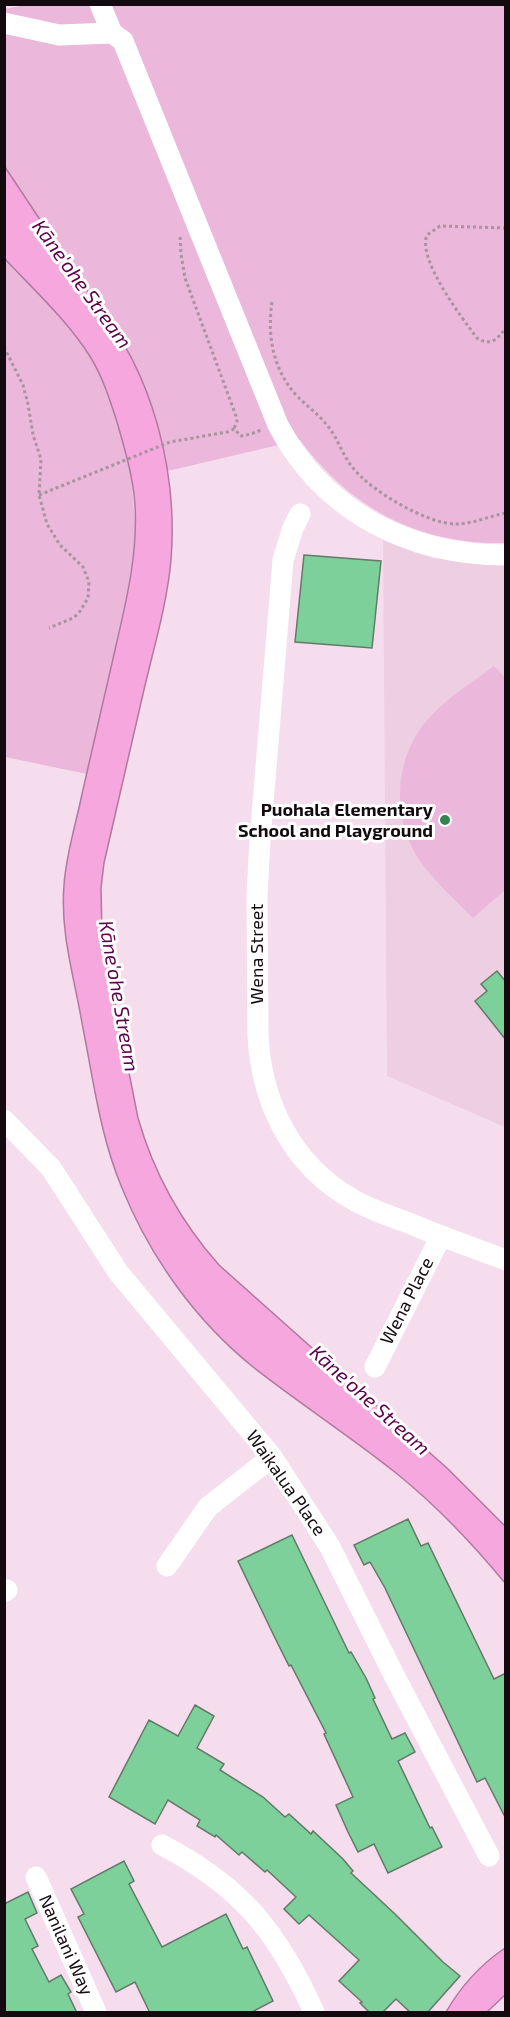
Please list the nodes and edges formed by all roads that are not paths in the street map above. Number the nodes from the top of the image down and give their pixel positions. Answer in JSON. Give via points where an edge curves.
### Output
{"nodes":[{"id":1,"x":100,"y":4,"type":"edge"},
{"id":2,"x":4,"y":23,"type":"edge"},
{"id":3,"x":112,"y":33,"type":"junction"},
{"id":4,"x":300,"y":514,"type":"dead end"},
{"id":5,"x":506,"y":555,"type":"edge"},
{"id":6,"x":4,"y":1120,"type":"edge"},
{"id":7,"x":441,"y":1236,"type":"junction"},
{"id":8,"x":506,"y":1260,"type":"edge"},
{"id":9,"x":375,"y":1367,"type":"dead end"},
{"id":10,"x":272,"y":1457,"type":"junction"},
{"id":11,"x":167,"y":1566,"type":"dead end"},
{"id":12,"x":162,"y":1845,"type":"dead end"},
{"id":13,"x":489,"y":1856,"type":"dead end"},
{"id":14,"x":36,"y":1877,"type":"dead end"},
{"id":15,"x":314,"y":2012,"type":"edge"},
{"id":16,"x":96,"y":2013,"type":"edge"}],
"edges":[{"from":1,"to":3,"type":"street"},
{"from":2,"to":3,"type":"street","via":[[59,34]]},
{"from":3,"to":5,"type":"street","via":[[127,47],[276,422],[302,464],[326,490],[375,524],[444,550]]},
{"from":4,"to":7,"type":"street","name":"Wena Street","via":[[283,560],[264,784],[257,895],[262,1073],[282,1127],[318,1174],[368,1207]]},
{"from":6,"to":10,"type":"street","name":"Waikalua Place","via":[[51,1167],[118,1272]]},
{"from":7,"to":8,"type":"street","name":"Wena Street"},
{"from":7,"to":9,"type":"street","name":"Wena Place"},
{"from":10,"to":11,"type":"street","via":[[208,1507]]},
{"from":10,"to":13,"type":"street","name":"Waikalua Place","via":[[330,1547]]},
{"from":12,"to":15,"type":"street","via":[[209,1872],[250,1908],[280,1946]]},
{"from":14,"to":16,"type":"street","name":"Nanilani Way"}]}
